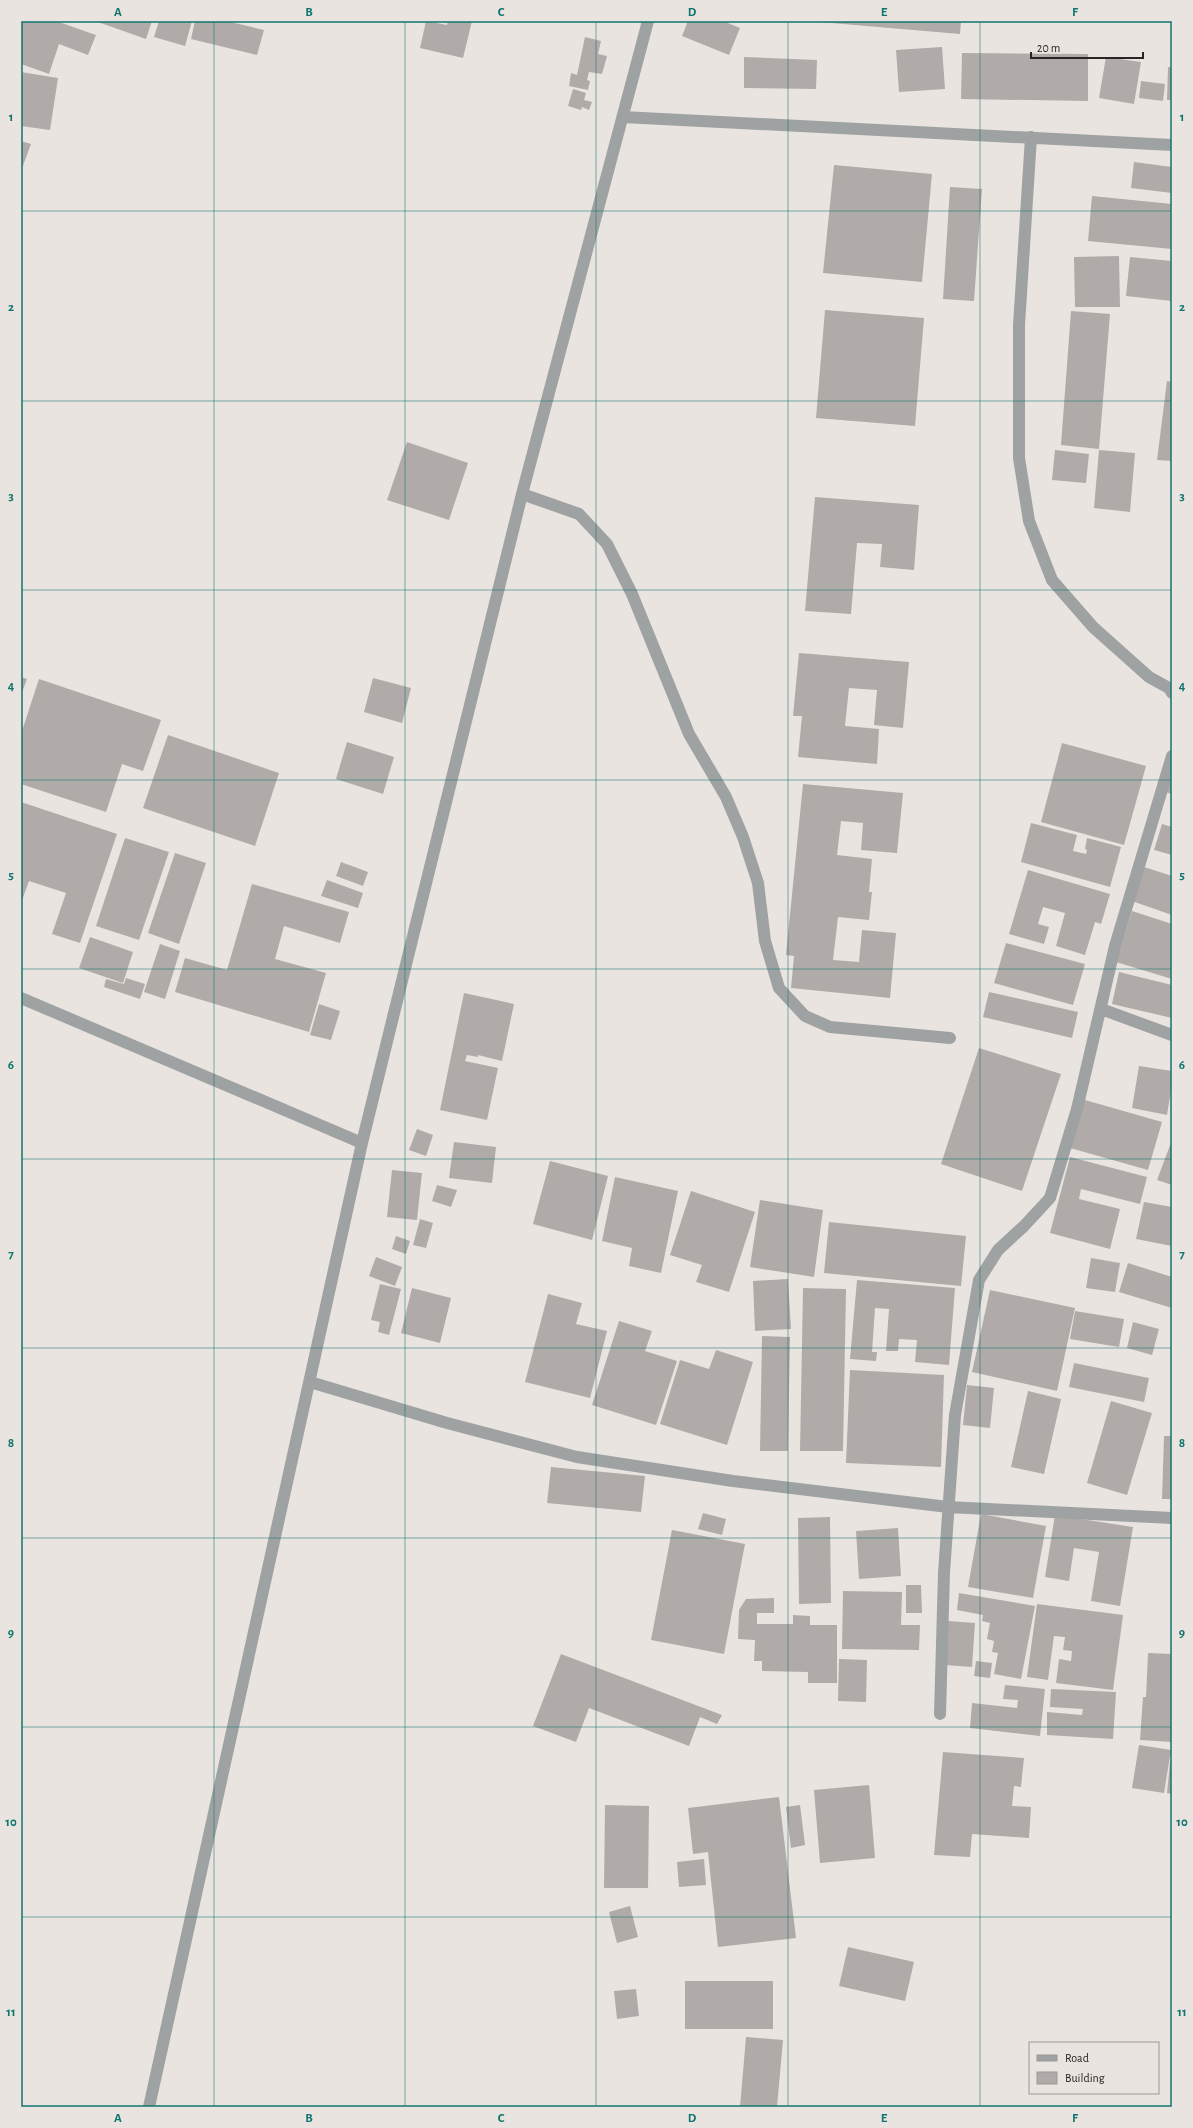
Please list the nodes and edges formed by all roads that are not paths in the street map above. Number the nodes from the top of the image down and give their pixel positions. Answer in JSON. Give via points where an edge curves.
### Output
{"nodes":[{"id":1,"x":646,"y":21,"type":"edge"},
{"id":2,"x":623,"y":116,"type":"junction"},
{"id":3,"x":1031,"y":137,"type":"junction"},
{"id":4,"x":1172,"y":144,"type":"edge"},
{"id":5,"x":522,"y":494,"type":"junction"},
{"id":6,"x":1172,"y":693,"type":"edge"},
{"id":7,"x":1172,"y":756,"type":"edge"},
{"id":8,"x":21,"y":998,"type":"edge"},
{"id":9,"x":1101,"y":1009,"type":"junction"},
{"id":10,"x":1172,"y":1035,"type":"edge"},
{"id":11,"x":950,"y":1038,"type":"dead end"},
{"id":12,"x":362,"y":1143,"type":"junction"},
{"id":13,"x":310,"y":1382,"type":"junction"},
{"id":14,"x":948,"y":1507,"type":"junction"},
{"id":15,"x":1172,"y":1518,"type":"edge"},
{"id":16,"x":940,"y":1714,"type":"dead end"},
{"id":17,"x":149,"y":2107,"type":"edge"}],
"edges":[{"from":1,"to":2,"type":"street"},
{"from":2,"to":3,"type":"street"},
{"from":2,"to":5,"type":"street"},
{"from":3,"to":4,"type":"street"},
{"from":3,"to":6,"type":"street","via":[[1019,325],[1019,458],[1029,521],[1052,580],[1093,627],[1149,677],[1169,688]]},
{"from":5,"to":11,"type":"street","via":[[579,514],[607,544],[632,594],[689,734],[726,797],[743,837],[758,883],[764,941],[779,988],[805,1016],[830,1028]]},
{"from":5,"to":12,"type":"street"},
{"from":7,"to":9,"type":"street","via":[[1115,946]]},
{"from":8,"to":12,"type":"street"},
{"from":9,"to":10,"type":"street"},
{"from":9,"to":14,"type":"street","via":[[1077,1109],[1050,1198],[998,1250],[979,1280],[955,1415]]},
{"from":12,"to":13,"type":"street"},
{"from":13,"to":14,"type":"street","via":[[447,1423],[577,1457],[733,1481]]},
{"from":13,"to":17,"type":"street"},
{"from":14,"to":15,"type":"street"},
{"from":14,"to":16,"type":"street"}]}
